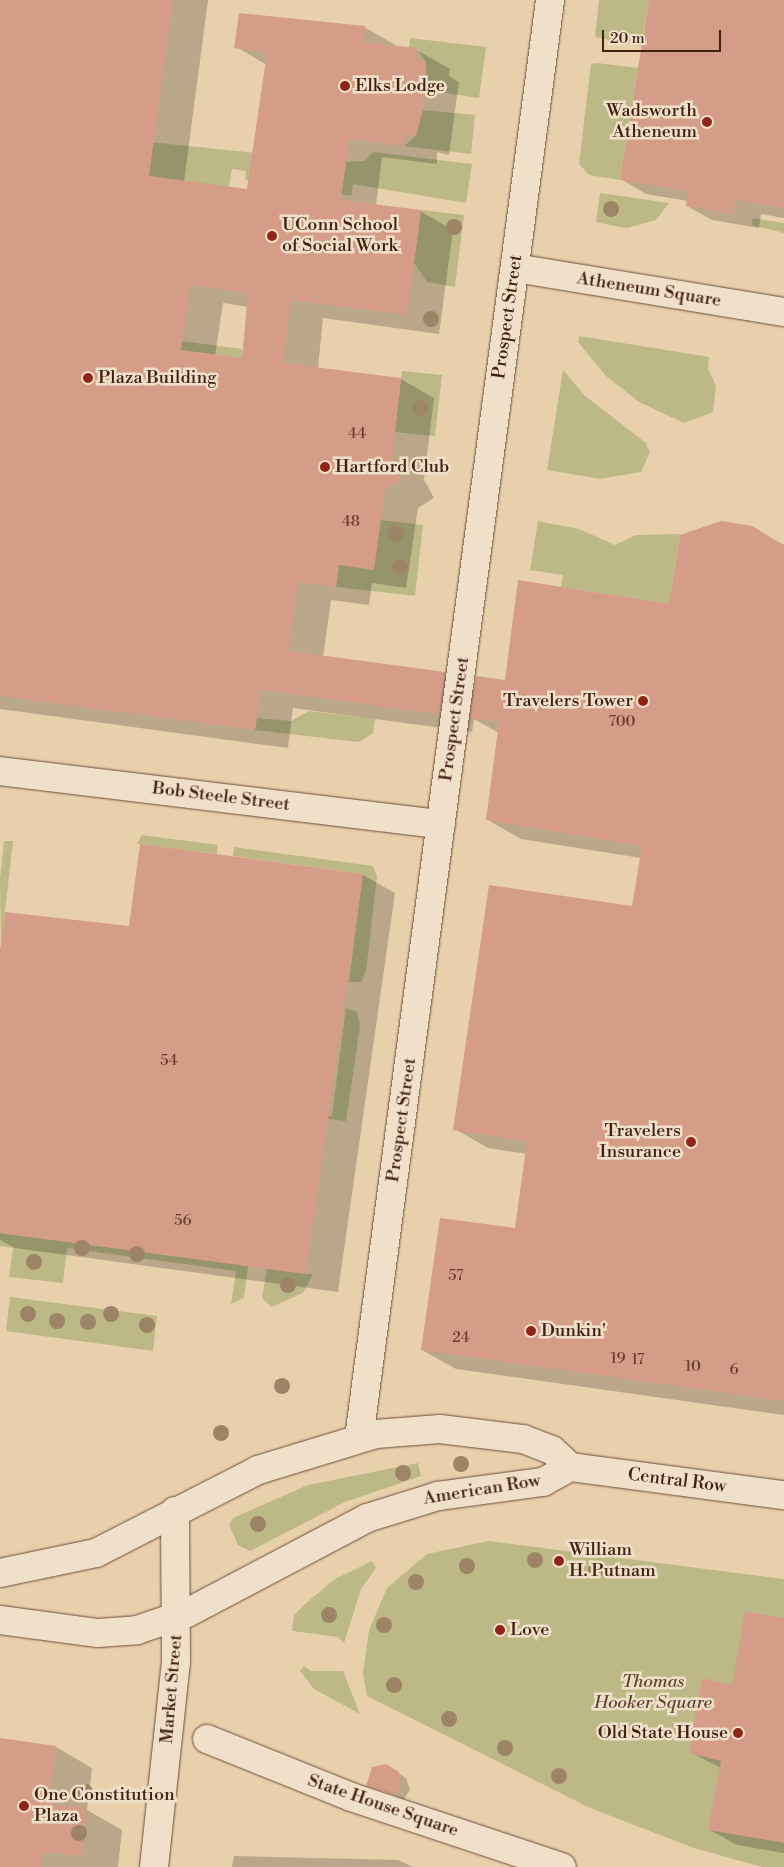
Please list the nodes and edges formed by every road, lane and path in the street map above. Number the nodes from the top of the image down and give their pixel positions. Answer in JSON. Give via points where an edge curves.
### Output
{"nodes":[{"id":1,"x":550,"y":0,"type":"edge"},
{"id":2,"x":514,"y":268,"type":"junction"},
{"id":3,"x":784,"y":312,"type":"edge"},
{"id":4,"x":0,"y":771,"type":"edge"},
{"id":5,"x":441,"y":824,"type":"junction"},
{"id":6,"x":360,"y":1438,"type":"junction"},
{"id":7,"x":570,"y":1467,"type":"junction"},
{"id":8,"x":784,"y":1495,"type":"edge"},
{"id":9,"x":176,"y":1511,"type":"junction"},
{"id":10,"x":0,"y":1573,"type":"edge"},
{"id":11,"x":178,"y":1616,"type":"junction"},
{"id":12,"x":0,"y":1620,"type":"edge"},
{"id":13,"x":207,"y":1739,"type":"dead end"},
{"id":14,"x":154,"y":1867,"type":"edge"},
{"id":15,"x":562,"y":1867,"type":"edge"}],
"edges":[{"from":1,"to":2,"type":"street","name":"Prospect Street"},
{"from":2,"to":3,"type":"street","name":"Atheneum Square"},
{"from":2,"to":5,"type":"street","name":"Prospect Street"},
{"from":4,"to":5,"type":"street","name":"Bob Steele Street"},
{"from":5,"to":6,"type":"street","name":"Prospect Street"},
{"from":6,"to":7,"type":"street","name":"American Row","via":[[419,1429],[523,1439],[552,1450]]},
{"from":6,"to":9,"type":"street","name":"American Row","via":[[258,1470]]},
{"from":7,"to":8,"type":"street","name":"Central Row"},
{"from":7,"to":11,"type":"street","name":"American Row","via":[[543,1482],[438,1496],[366,1518]]},
{"from":9,"to":10,"type":"street","name":"American Row","via":[[96,1553]]},
{"from":9,"to":11,"type":"street","name":"Market Street"},
{"from":11,"to":12,"type":"street","name":"American Row","via":[[137,1630],[107,1634]]},
{"from":11,"to":14,"type":"street","name":"Market Street"},
{"from":13,"to":15,"type":"street","name":"State House Square","via":[[351,1797]]}]}
